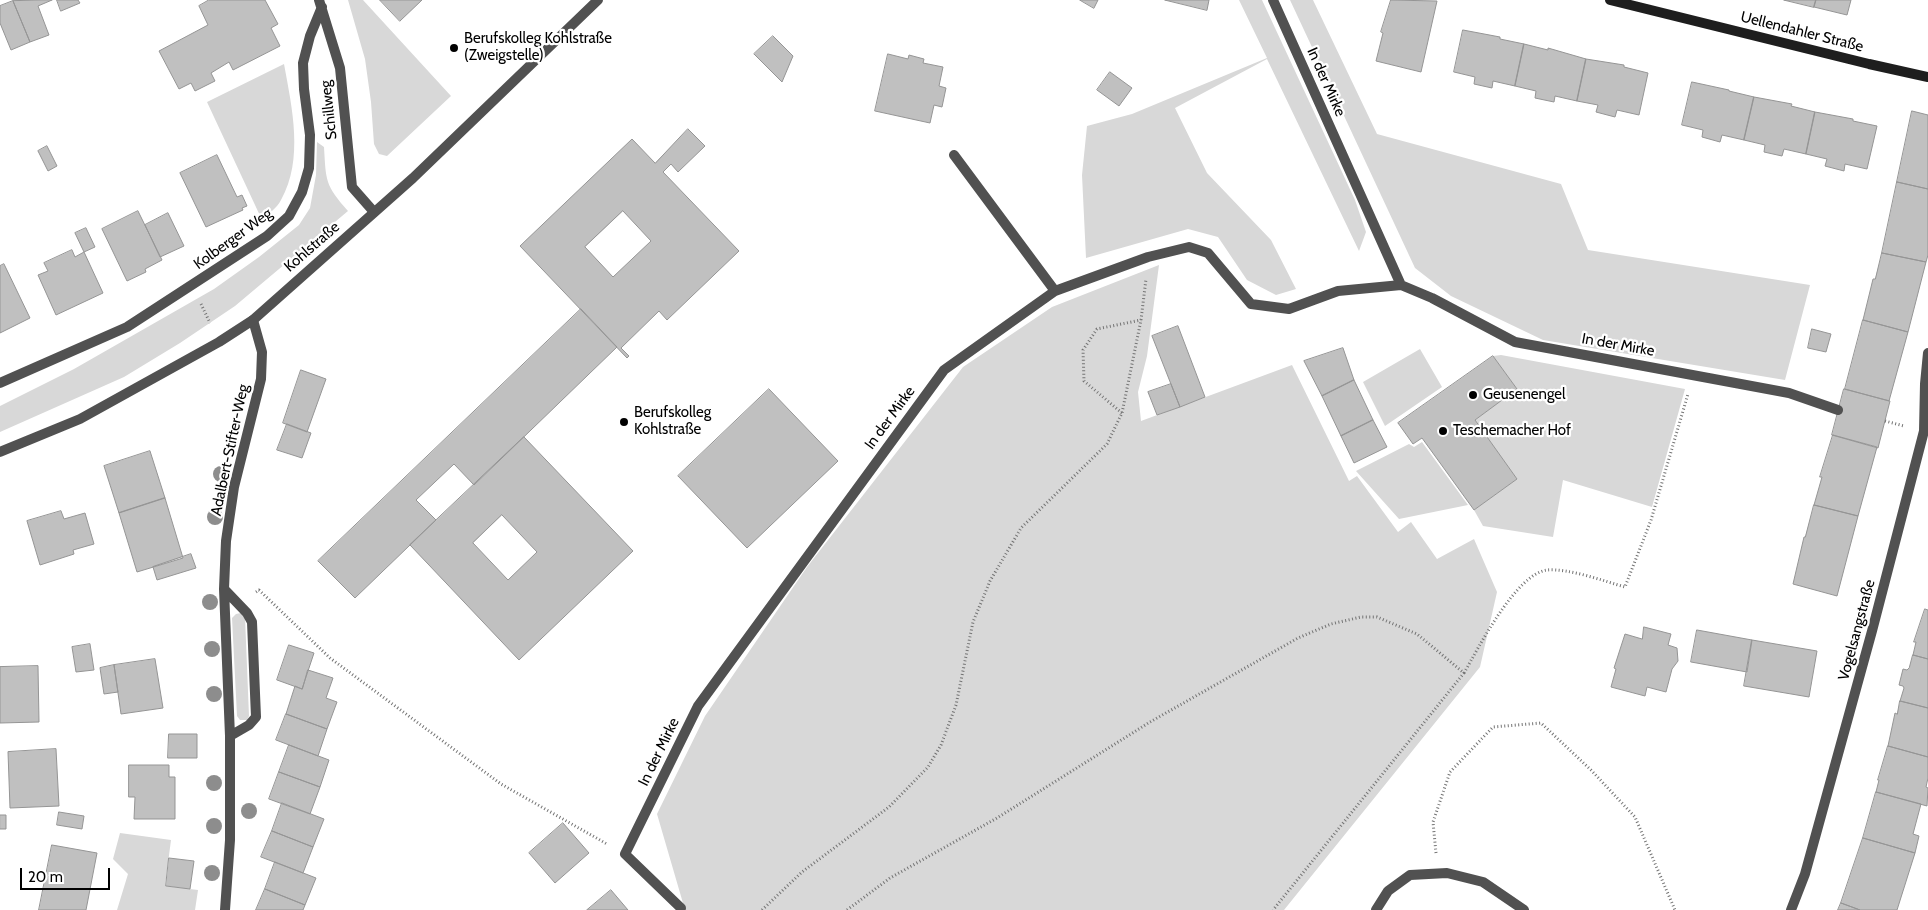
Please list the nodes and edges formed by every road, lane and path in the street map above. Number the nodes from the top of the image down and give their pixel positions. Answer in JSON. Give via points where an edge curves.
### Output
{"nodes":[{"id":1,"x":598,"y":0,"type":"edge"},
{"id":2,"x":1273,"y":0,"type":"edge"},
{"id":3,"x":1610,"y":0,"type":"edge"},
{"id":4,"x":320,"y":4,"type":"edge"},
{"id":5,"x":1928,"y":77,"type":"edge"},
{"id":6,"x":954,"y":155,"type":"dead end"},
{"id":7,"x":374,"y":212,"type":"junction"},
{"id":8,"x":1148,"y":257,"type":"junction"},
{"id":9,"x":1401,"y":285,"type":"junction"},
{"id":10,"x":193,"y":286,"type":"junction"},
{"id":11,"x":1055,"y":291,"type":"junction"},
{"id":12,"x":253,"y":320,"type":"junction"},
{"id":13,"x":1141,"y":320,"type":"junction"},
{"id":14,"x":219,"y":342,"type":"junction"},
{"id":15,"x":1928,"y":353,"type":"edge"},
{"id":16,"x":1694,"y":374,"type":"junction"},
{"id":17,"x":0,"y":383,"type":"edge"},
{"id":18,"x":1838,"y":410,"type":"dead end"},
{"id":19,"x":1122,"y":413,"type":"junction"},
{"id":20,"x":1926,"y":432,"type":"edge"},
{"id":21,"x":0,"y":452,"type":"edge"},
{"id":22,"x":224,"y":589,"type":"junction"},
{"id":23,"x":238,"y":603,"type":"junction"},
{"id":24,"x":1464,"y":673,"type":"junction"},
{"id":25,"x":230,"y":736,"type":"junction"},
{"id":26,"x":625,"y":854,"type":"junction"},
{"id":27,"x":1437,"y":874,"type":"junction"},
{"id":28,"x":681,"y":908,"type":"dead end"},
{"id":29,"x":225,"y":910,"type":"edge"},
{"id":30,"x":762,"y":910,"type":"edge"},
{"id":31,"x":847,"y":910,"type":"edge"},
{"id":32,"x":1273,"y":910,"type":"edge"},
{"id":33,"x":1376,"y":910,"type":"edge"},
{"id":34,"x":1524,"y":910,"type":"edge"},
{"id":35,"x":1674,"y":910,"type":"edge"},
{"id":36,"x":1791,"y":910,"type":"edge"}],
"edges":[{"from":1,"to":7,"type":"street","name":"Kohlstraße"},
{"from":2,"to":9,"type":"street","name":"In der Mirke"},
{"from":3,"to":5,"type":"main road","name":"Uellendahler Straße"},
{"from":4,"to":7,"type":"street","name":"Schillweg","via":[[340,68],[352,186]]},
{"from":4,"to":10,"type":"street","name":"Kolberger Weg","via":[[303,63],[310,135],[309,168],[302,192],[289,216],[267,236]]},
{"from":6,"to":11,"type":"street"},
{"from":7,"to":12,"type":"street","name":"Kohlstraße"},
{"from":8,"to":9,"type":"street","name":"In der Mirke","via":[[1189,247],[1208,253],[1251,304],[1289,309],[1338,291]]},
{"from":8,"to":11,"type":"street","name":"In der Mirke"},
{"from":8,"to":13,"type":"path"},
{"from":9,"to":16,"type":"street","name":"In der Mirke","via":[[1515,342]]},
{"from":10,"to":14,"type":"path"},
{"from":10,"to":17,"type":"street","name":"Kolberger Weg","via":[[127,327]]},
{"from":11,"to":26,"type":"street","name":"In der Mirke","via":[[944,370],[698,706]]},
{"from":12,"to":14,"type":"street","name":"Kohlstraße"},
{"from":12,"to":22,"type":"street","name":"Adalbert-Stifter-Weg","via":[[262,352],[261,379],[234,486],[226,541]]},
{"from":13,"to":19,"type":"path"},
{"from":13,"to":19,"type":"path","via":[[1097,329],[1082,350],[1084,381]]},
{"from":14,"to":21,"type":"street","name":"Kohlstraße","via":[[80,419]]},
{"from":15,"to":20,"type":"street","name":"Vogelsangstraße","via":[[1924,384]]},
{"from":16,"to":18,"type":"street","name":"In der Mirke","via":[[1789,393]]},
{"from":16,"to":24,"type":"path","via":[[1651,520],[1625,587],[1572,573],[1547,570],[1533,575],[1493,624]]},
{"from":19,"to":30,"type":"path","via":[[1108,444],[1021,528],[990,581],[973,622],[956,705],[942,745],[928,767],[889,807],[802,872]]},
{"from":20,"to":36,"type":"street","name":"Vogelsangstraße","via":[[1813,846]]},
{"from":22,"to":23,"type":"street"},
{"from":22,"to":25,"type":"street","name":"Adalbert-Stifter-Weg"},
{"from":23,"to":25,"type":"street","via":[[252,622],[256,717]]},
{"from":23,"to":26,"type":"path","via":[[259,590],[330,658],[501,784]]},
{"from":24,"to":31,"type":"path","via":[[1417,634],[1376,617],[1332,624],[1298,638],[1150,722],[997,818],[890,878]]},
{"from":24,"to":32,"type":"path"},
{"from":25,"to":29,"type":"street","name":"Adalbert-Stifter-Weg","via":[[230,840]]},
{"from":26,"to":28,"type":"street"},
{"from":27,"to":33,"type":"street","via":[[1410,875],[1388,891]]},
{"from":27,"to":34,"type":"street","via":[[1447,873],[1483,882]]},
{"from":27,"to":35,"type":"path","via":[[1433,822],[1450,772],[1494,727],[1541,723],[1635,817]]}]}
